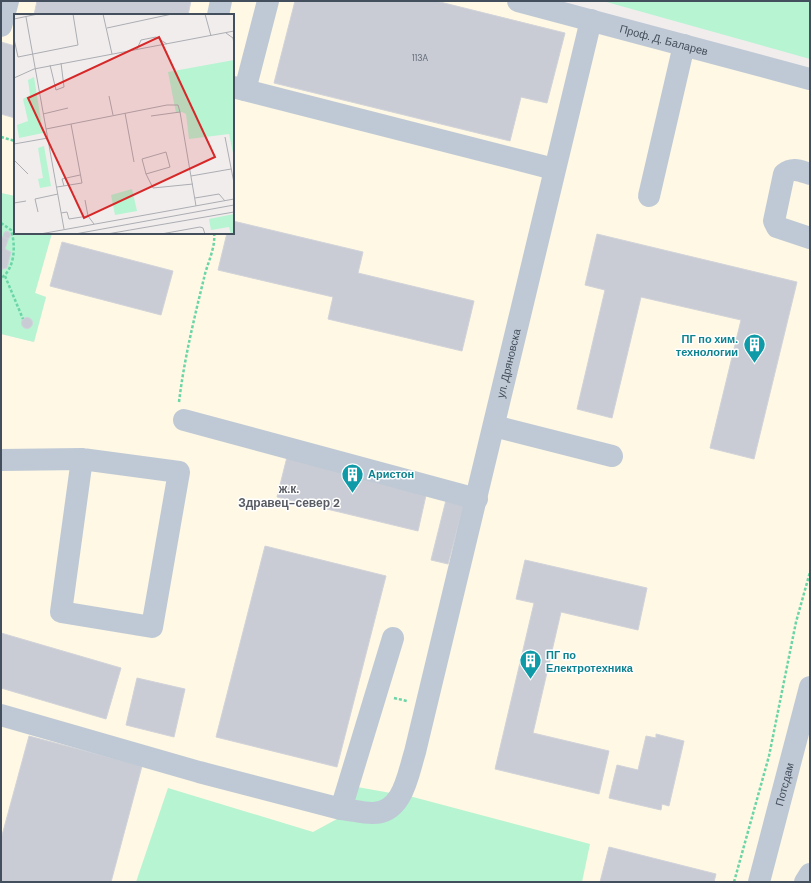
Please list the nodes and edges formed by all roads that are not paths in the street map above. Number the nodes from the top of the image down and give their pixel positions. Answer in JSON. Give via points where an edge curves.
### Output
{"nodes":[{"id":1,"x":8,"y":1,"type":"edge"},
{"id":2,"x":222,"y":1,"type":"edge"},
{"id":3,"x":268,"y":1,"type":"edge"},
{"id":4,"x":530,"y":2,"type":"edge"},
{"id":5,"x":218,"y":14,"type":"edge"},
{"id":6,"x":591,"y":20,"type":"junction"},
{"id":7,"x":1,"y":26,"type":"edge"},
{"id":8,"x":14,"y":30,"type":"edge"},
{"id":9,"x":684,"y":45,"type":"junction"},
{"id":10,"x":810,"y":79,"type":"edge"},
{"id":11,"x":239,"y":88,"type":"edge"},
{"id":12,"x":554,"y":169,"type":"junction"},
{"id":13,"x":810,"y":174,"type":"edge"},
{"id":14,"x":650,"y":196,"type":"dead end"},
{"id":15,"x":810,"y":238,"type":"edge"},
{"id":16,"x":184,"y":420,"type":"road end"},
{"id":17,"x":494,"y":426,"type":"junction"},
{"id":18,"x":612,"y":456,"type":"dead end"},
{"id":19,"x":82,"y":459,"type":"junction"},
{"id":20,"x":1,"y":460,"type":"edge"},
{"id":21,"x":477,"y":499,"type":"junction"},
{"id":22,"x":393,"y":638,"type":"dead end"},
{"id":23,"x":810,"y":687,"type":"edge"},
{"id":24,"x":1,"y":715,"type":"edge"},
{"id":25,"x":805,"y":733,"type":"edge"},
{"id":26,"x":342,"y":809,"type":"junction"},
{"id":27,"x":810,"y":874,"type":"edge"},
{"id":28,"x":759,"y":882,"type":"edge"},
{"id":29,"x":805,"y":882,"type":"edge"}],
"edges":[{"from":1,"to":7,"type":"street"},
{"from":2,"to":5,"type":"street"},
{"from":3,"to":11,"type":"street"},
{"from":4,"to":6,"type":"street","name":"Проф. Д. Баларев"},
{"from":6,"to":9,"type":"street","name":"Проф. Д. Баларев"},
{"from":6,"to":12,"type":"street","name":"ул. Дряновска"},
{"from":7,"to":8,"type":"street"},
{"from":9,"to":10,"type":"street","name":"Проф. Д. Баларев"},
{"from":9,"to":14,"type":"street"},
{"from":11,"to":12,"type":"street"},
{"from":12,"to":17,"type":"street","name":"ул. Дряновска"},
{"from":13,"to":15,"type":"street","via":[[795,170],[789,170],[784,174],[774,221],[777,226]]},
{"from":16,"to":21,"type":"street"},
{"from":17,"to":18,"type":"street"},
{"from":17,"to":21,"type":"street","name":"ул. Дряновска"},
{"from":19,"to":19,"type":"street","via":[[179,472],[152,627],[61,612]]},
{"from":19,"to":20,"type":"street"},
{"from":21,"to":26,"type":"street","name":"ул. Дряновска","via":[[415,752],[402,790],[396,803],[386,811],[373,813]]},
{"from":22,"to":26,"type":"street"},
{"from":23,"to":25,"type":"street","name":"Потсдам"},
{"from":24,"to":26,"type":"street","name":"ул. Дряновска","via":[[199,772]]},
{"from":25,"to":28,"type":"street","name":"Потсдам"},
{"from":27,"to":29,"type":"street"}]}
